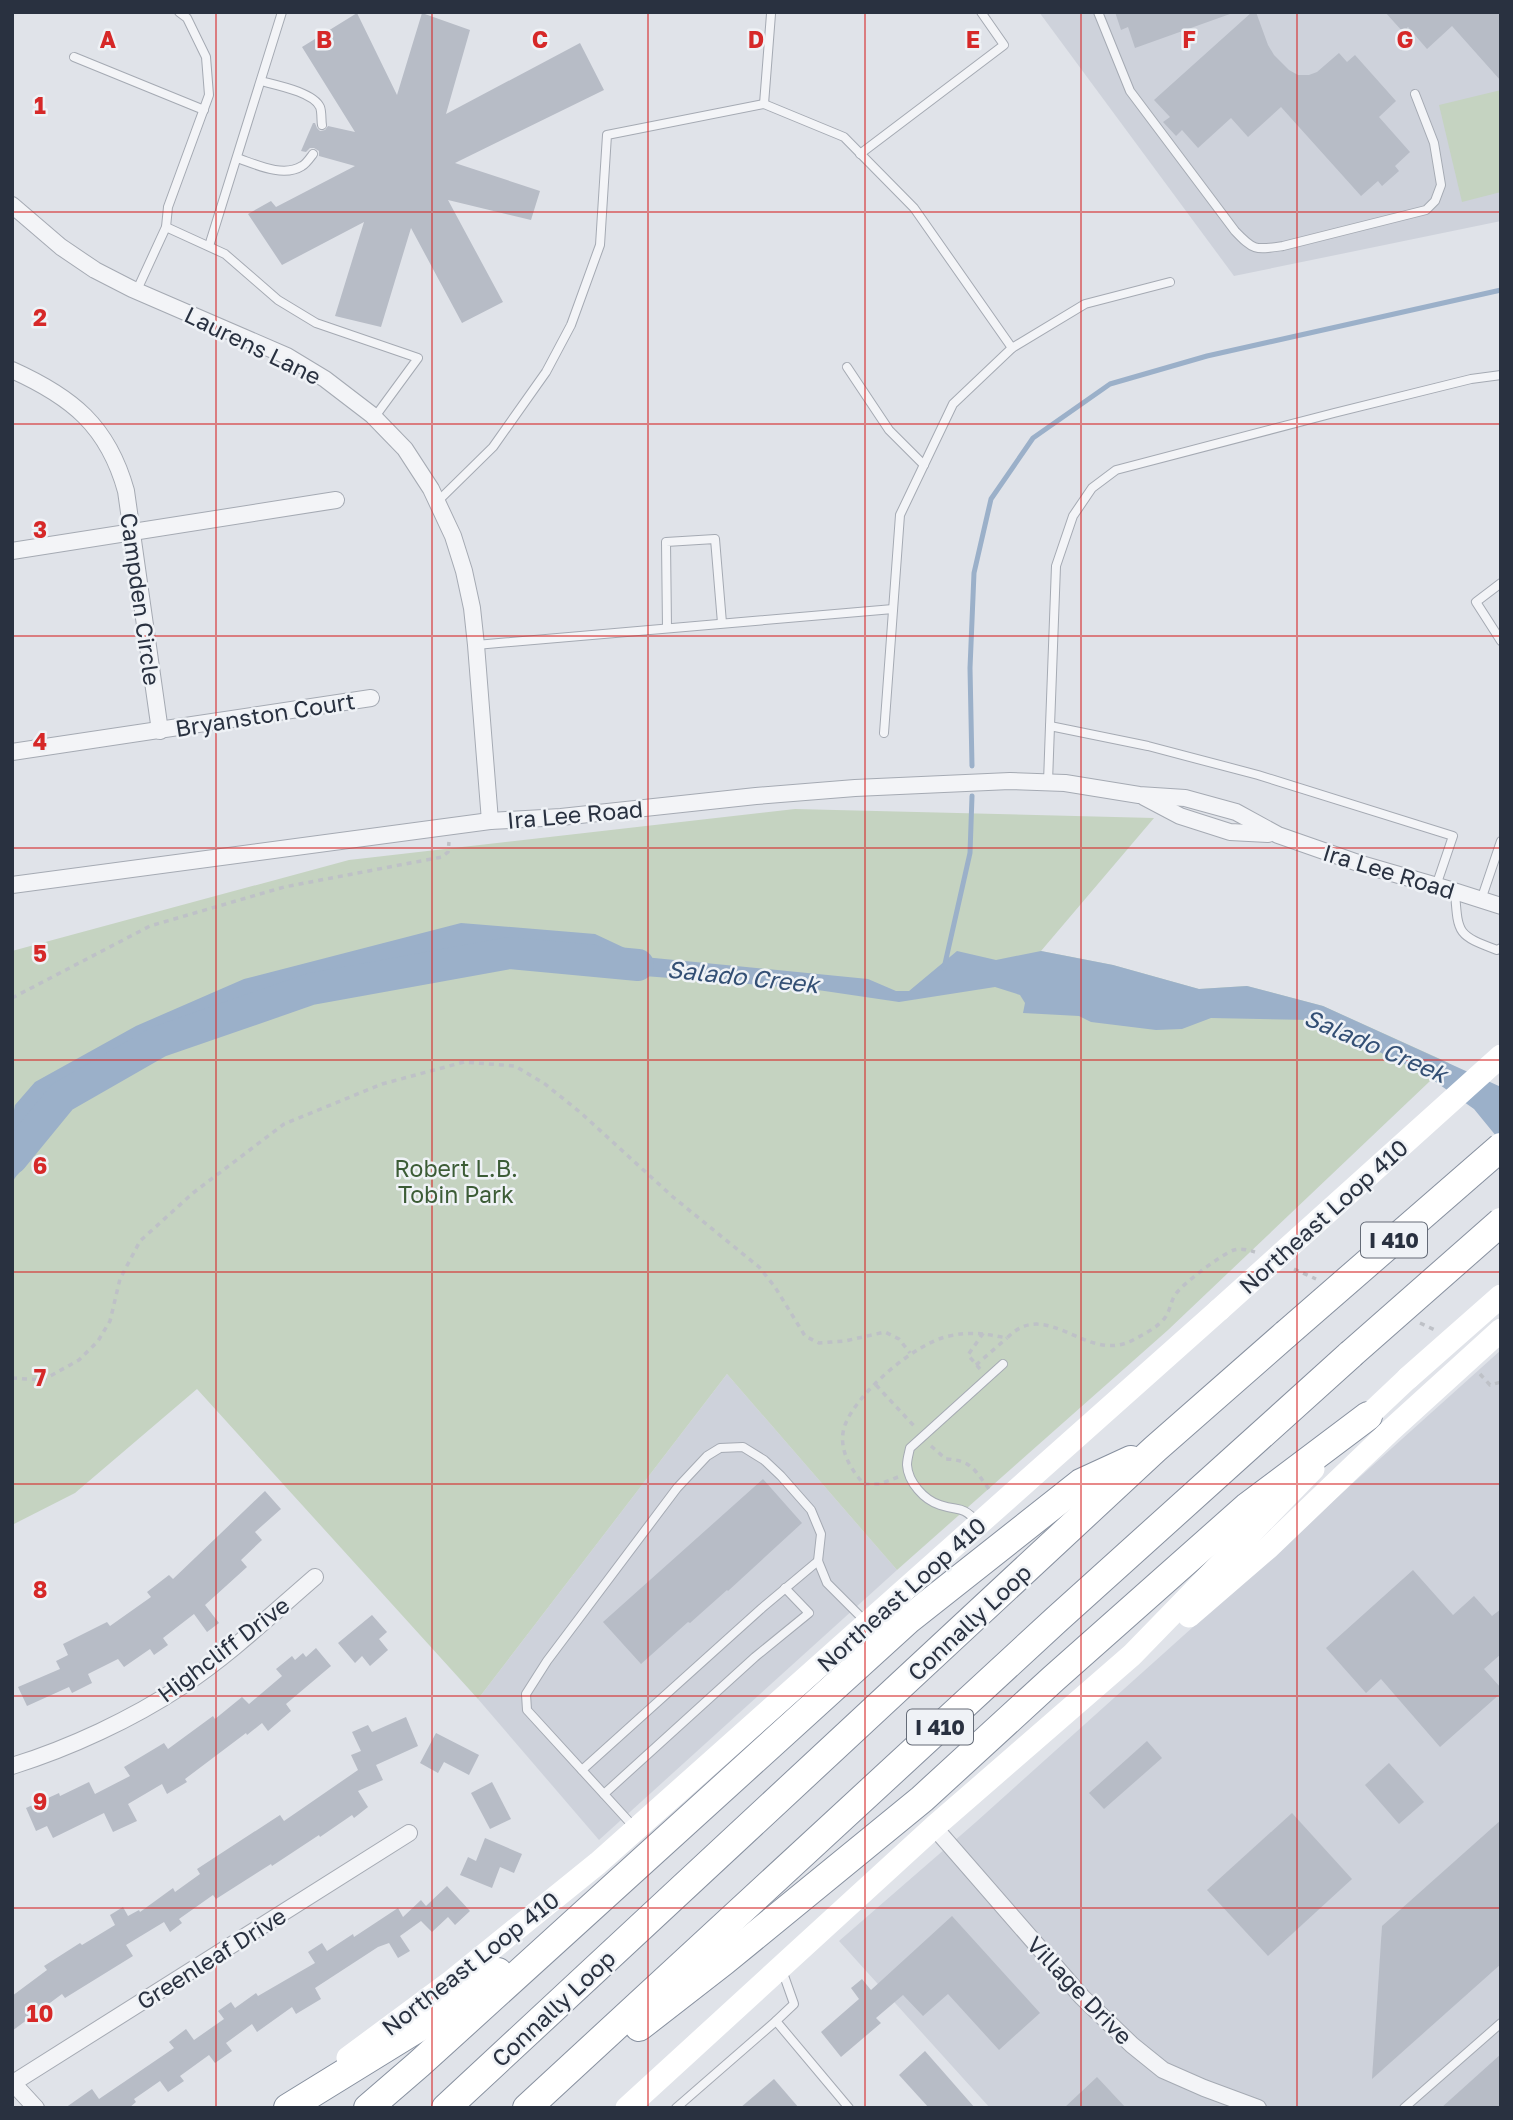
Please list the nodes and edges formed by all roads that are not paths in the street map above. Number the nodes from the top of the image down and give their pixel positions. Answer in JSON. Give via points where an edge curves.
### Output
{"nodes":[{"id":1,"x":179,"y":12,"type":"edge"},
{"id":2,"x":282,"y":12,"type":"edge"},
{"id":3,"x":981,"y":12,"type":"edge"},
{"id":4,"x":1098,"y":12,"type":"edge"},
{"id":5,"x":771,"y":14,"type":"dead end"},
{"id":6,"x":74,"y":57,"type":"dead end"},
{"id":7,"x":261,"y":81,"type":"junction"},
{"id":8,"x":1415,"y":93,"type":"dead end"},
{"id":9,"x":764,"y":104,"type":"junction"},
{"id":10,"x":204,"y":110,"type":"junction"},
{"id":11,"x":322,"y":125,"type":"dead end"},
{"id":12,"x":313,"y":154,"type":"dead end"},
{"id":13,"x":860,"y":154,"type":"junction"},
{"id":14,"x":237,"y":158,"type":"junction"},
{"id":15,"x":12,"y":205,"type":"edge"},
{"id":16,"x":166,"y":226,"type":"junction"},
{"id":17,"x":209,"y":246,"type":"junction"},
{"id":18,"x":1170,"y":282,"type":"dead end"},
{"id":19,"x":137,"y":290,"type":"junction"},
{"id":20,"x":1012,"y":348,"type":"junction"},
{"id":21,"x":847,"y":367,"type":"dead end"},
{"id":22,"x":12,"y":370,"type":"edge"},
{"id":23,"x":1501,"y":375,"type":"edge"},
{"id":24,"x":374,"y":418,"type":"junction"},
{"id":25,"x":924,"y":465,"type":"junction"},
{"id":26,"x":336,"y":500,"type":"dead end"},
{"id":27,"x":437,"y":502,"type":"junction"},
{"id":28,"x":132,"y":531,"type":"junction"},
{"id":29,"x":12,"y":551,"type":"edge"},
{"id":30,"x":1501,"y":583,"type":"edge"},
{"id":31,"x":893,"y":609,"type":"junction"},
{"id":32,"x":722,"y":623,"type":"junction"},
{"id":33,"x":667,"y":628,"type":"junction"},
{"id":34,"x":1501,"y":641,"type":"edge"},
{"id":35,"x":476,"y":645,"type":"junction"},
{"id":36,"x":371,"y":698,"type":"dead end"},
{"id":37,"x":1050,"y":726,"type":"junction"},
{"id":38,"x":160,"y":731,"type":"junction"},
{"id":39,"x":884,"y":733,"type":"dead end"},
{"id":40,"x":12,"y":752,"type":"edge"},
{"id":41,"x":1048,"y":782,"type":"junction"},
{"id":42,"x":490,"y":821,"type":"junction"},
{"id":43,"x":1501,"y":841,"type":"edge"},
{"id":44,"x":12,"y":885,"type":"edge"},
{"id":45,"x":1436,"y":886,"type":"junction"},
{"id":46,"x":1455,"y":892,"type":"junction"},
{"id":47,"x":1481,"y":900,"type":"junction"},
{"id":48,"x":1501,"y":906,"type":"edge"},
{"id":49,"x":1501,"y":948,"type":"edge"},
{"id":50,"x":1501,"y":1056,"type":"edge"},
{"id":51,"x":1501,"y":1147,"type":"edge"},
{"id":52,"x":1501,"y":1222,"type":"edge"},
{"id":53,"x":1501,"y":1296,"type":"edge"},
{"id":54,"x":1501,"y":1331,"type":"edge"},
{"id":55,"x":1003,"y":1364,"type":"dead end"},
{"id":56,"x":1368,"y":1416,"type":"junction"},
{"id":57,"x":1155,"y":1449,"type":"junction"},
{"id":58,"x":980,"y":1524,"type":"junction"},
{"id":59,"x":818,"y":1561,"type":"junction"},
{"id":60,"x":315,"y":1577,"type":"dead end"},
{"id":61,"x":785,"y":1588,"type":"junction"},
{"id":62,"x":868,"y":1624,"type":"junction"},
{"id":63,"x":1091,"y":1690,"type":"junction"},
{"id":64,"x":12,"y":1766,"type":"edge"},
{"id":65,"x":582,"y":1770,"type":"junction"},
{"id":66,"x":604,"y":1794,"type":"junction"},
{"id":67,"x":934,"y":1827,"type":"junction"},
{"id":68,"x":636,"y":1829,"type":"junction"},
{"id":69,"x":409,"y":1833,"type":"dead end"},
{"id":70,"x":653,"y":1853,"type":"junction"},
{"id":71,"x":781,"y":1967,"type":"junction"},
{"id":72,"x":776,"y":2021,"type":"junction"},
{"id":73,"x":1501,"y":2023,"type":"edge"},
{"id":74,"x":13,"y":2082,"type":"edge"},
{"id":75,"x":529,"y":2106,"type":"edge"},
{"id":76,"x":36,"y":2108,"type":"edge"},
{"id":77,"x":281,"y":2108,"type":"edge"},
{"id":78,"x":288,"y":2108,"type":"edge"},
{"id":79,"x":368,"y":2108,"type":"edge"},
{"id":80,"x":446,"y":2108,"type":"edge"},
{"id":81,"x":627,"y":2108,"type":"edge"},
{"id":82,"x":676,"y":2108,"type":"edge"},
{"id":83,"x":849,"y":2108,"type":"edge"},
{"id":84,"x":1258,"y":2108,"type":"edge"},
{"id":85,"x":1404,"y":2108,"type":"edge"}],
"edges":[{"from":1,"to":10,"type":"lane","via":[[187,18],[206,57],[209,95]]},
{"from":2,"to":7,"type":"lane"},
{"from":3,"to":13,"type":"lane","via":[[1004,45]]},
{"from":4,"to":8,"type":"lane","via":[[1130,91],[1250,247],[1283,246],[1426,210],[1441,185],[1434,143]]},
{"from":5,"to":9,"type":"lane"},
{"from":6,"to":10,"type":"lane"},
{"from":7,"to":11,"type":"lane","via":[[312,98],[320,106]]},
{"from":7,"to":14,"type":"lane"},
{"from":9,"to":13,"type":"lane","via":[[844,137]]},
{"from":9,"to":27,"type":"lane","via":[[607,135],[600,245],[571,325],[546,372],[493,447]]},
{"from":10,"to":16,"type":"lane","via":[[168,207]]},
{"from":12,"to":14,"type":"lane","via":[[301,167],[288,171]]},
{"from":13,"to":20,"type":"lane","via":[[914,208]]},
{"from":14,"to":17,"type":"lane"},
{"from":15,"to":19,"type":"street","name":"Laurens Lane","via":[[61,247]]},
{"from":16,"to":17,"type":"lane"},
{"from":16,"to":19,"type":"lane"},
{"from":17,"to":24,"type":"lane","via":[[225,254],[278,300],[316,323],[418,358]]},
{"from":18,"to":20,"type":"lane","via":[[1085,304]]},
{"from":19,"to":24,"type":"street","name":"Laurens Lane","via":[[287,356],[326,379]]},
{"from":20,"to":25,"type":"lane","via":[[953,404]]},
{"from":21,"to":25,"type":"lane","via":[[889,430]]},
{"from":22,"to":28,"type":"street","name":"Campden Circle","via":[[55,391],[99,433],[122,476]]},
{"from":23,"to":37,"type":"lane","via":[[1116,470],[1092,488],[1073,516],[1056,566]]},
{"from":24,"to":27,"type":"street","name":"Laurens Lane","via":[[405,449]]},
{"from":25,"to":31,"type":"lane","via":[[900,515]]},
{"from":26,"to":28,"type":"street"},
{"from":27,"to":35,"type":"street","name":"Laurens Lane","via":[[464,571]]},
{"from":28,"to":29,"type":"street"},
{"from":28,"to":38,"type":"street","name":"Campden Circle"},
{"from":30,"to":34,"type":"lane","via":[[1476,602]]},
{"from":31,"to":32,"type":"lane"},
{"from":31,"to":39,"type":"lane"},
{"from":32,"to":33,"type":"lane"},
{"from":32,"to":33,"type":"lane","via":[[715,540],[666,542]]},
{"from":33,"to":35,"type":"lane"},
{"from":35,"to":42,"type":"street","name":"Laurens Lane"},
{"from":36,"to":38,"type":"street","name":"Bryanston Court"},
{"from":37,"to":41,"type":"lane"},
{"from":37,"to":45,"type":"lane","via":[[1258,775],[1453,836]]},
{"from":38,"to":40,"type":"street"},
{"from":41,"to":42,"type":"street","name":"Ira Lee Road","via":[[855,788]]},
{"from":41,"to":45,"type":"street","name":"Ira Lee Road","via":[[1185,798],[1236,811],[1278,835]]},
{"from":42,"to":44,"type":"street","name":"Ira Lee Road"},
{"from":43,"to":47,"type":"lane"},
{"from":45,"to":46,"type":"street","name":"Ira Lee Road"},
{"from":46,"to":47,"type":"street","name":"Ira Lee Road"},
{"from":46,"to":49,"type":"lane","via":[[1457,925],[1470,940]]},
{"from":47,"to":48,"type":"street","name":"Ira Lee Road"},
{"from":50,"to":58,"type":"main road","name":"Northeast Loop 410","bridge":true},
{"from":51,"to":57,"type":"highway","name":"Connally Loop","number":"I 410","bridge":true},
{"from":52,"to":75,"type":"highway","number":"I 410","bridge":true,"via":[[1046,1629]]},
{"from":53,"to":56,"type":"main road","bridge":true},
{"from":54,"to":63,"type":"main road","via":[[1269,1547]]},
{"from":55,"to":58,"type":"lane","via":[[910,1448],[907,1464],[910,1480],[921,1493],[939,1505],[967,1511]]},
{"from":56,"to":63,"type":"main road","via":[[1132,1655]]},
{"from":56,"to":75,"type":"highway","via":[[1247,1507],[922,1799],[826,1879],[613,2048]]},
{"from":57,"to":70,"type":"highway","via":[[1081,1483],[991,1553],[909,1619]]},
{"from":57,"to":80,"type":"highway","name":"Connally Loop","number":"I 410"},
{"from":58,"to":62,"type":"main road","name":"Northeast Loop 410"},
{"from":59,"to":61,"type":"lane"},
{"from":59,"to":62,"type":"lane","via":[[827,1583]]},
{"from":59,"to":65,"type":"lane","via":[[821,1534],[811,1510],[781,1476],[743,1447],[720,1448],[707,1456],[614,1570],[526,1694],[527,1710]]},
{"from":60,"to":64,"type":"street","name":"Highcliff Drive","via":[[182,1686],[110,1726]]},
{"from":61,"to":65,"type":"lane"},
{"from":61,"to":66,"type":"lane","via":[[809,1612]]},
{"from":62,"to":68,"type":"main road","name":"Northeast Loop 410"},
{"from":63,"to":67,"type":"main road"},
{"from":65,"to":66,"type":"lane"},
{"from":66,"to":68,"type":"lane"},
{"from":67,"to":71,"type":"main road"},
{"from":67,"to":84,"type":"street","name":"Village Drive","via":[[1082,1997],[1132,2045],[1163,2070]]},
{"from":68,"to":77,"type":"main road","name":"Northeast Loop 410","via":[[452,1981]]},
{"from":69,"to":74,"type":"street","name":"Greenleaf Drive"},
{"from":70,"to":78,"type":"highway","via":[[492,1977]]},
{"from":70,"to":79,"type":"highway"},
{"from":71,"to":72,"type":"lane","via":[[794,2004]]},
{"from":71,"to":81,"type":"main road"},
{"from":72,"to":82,"type":"lane"},
{"from":72,"to":83,"type":"lane"},
{"from":73,"to":85,"type":"lane"},
{"from":74,"to":76,"type":"street"}]}
